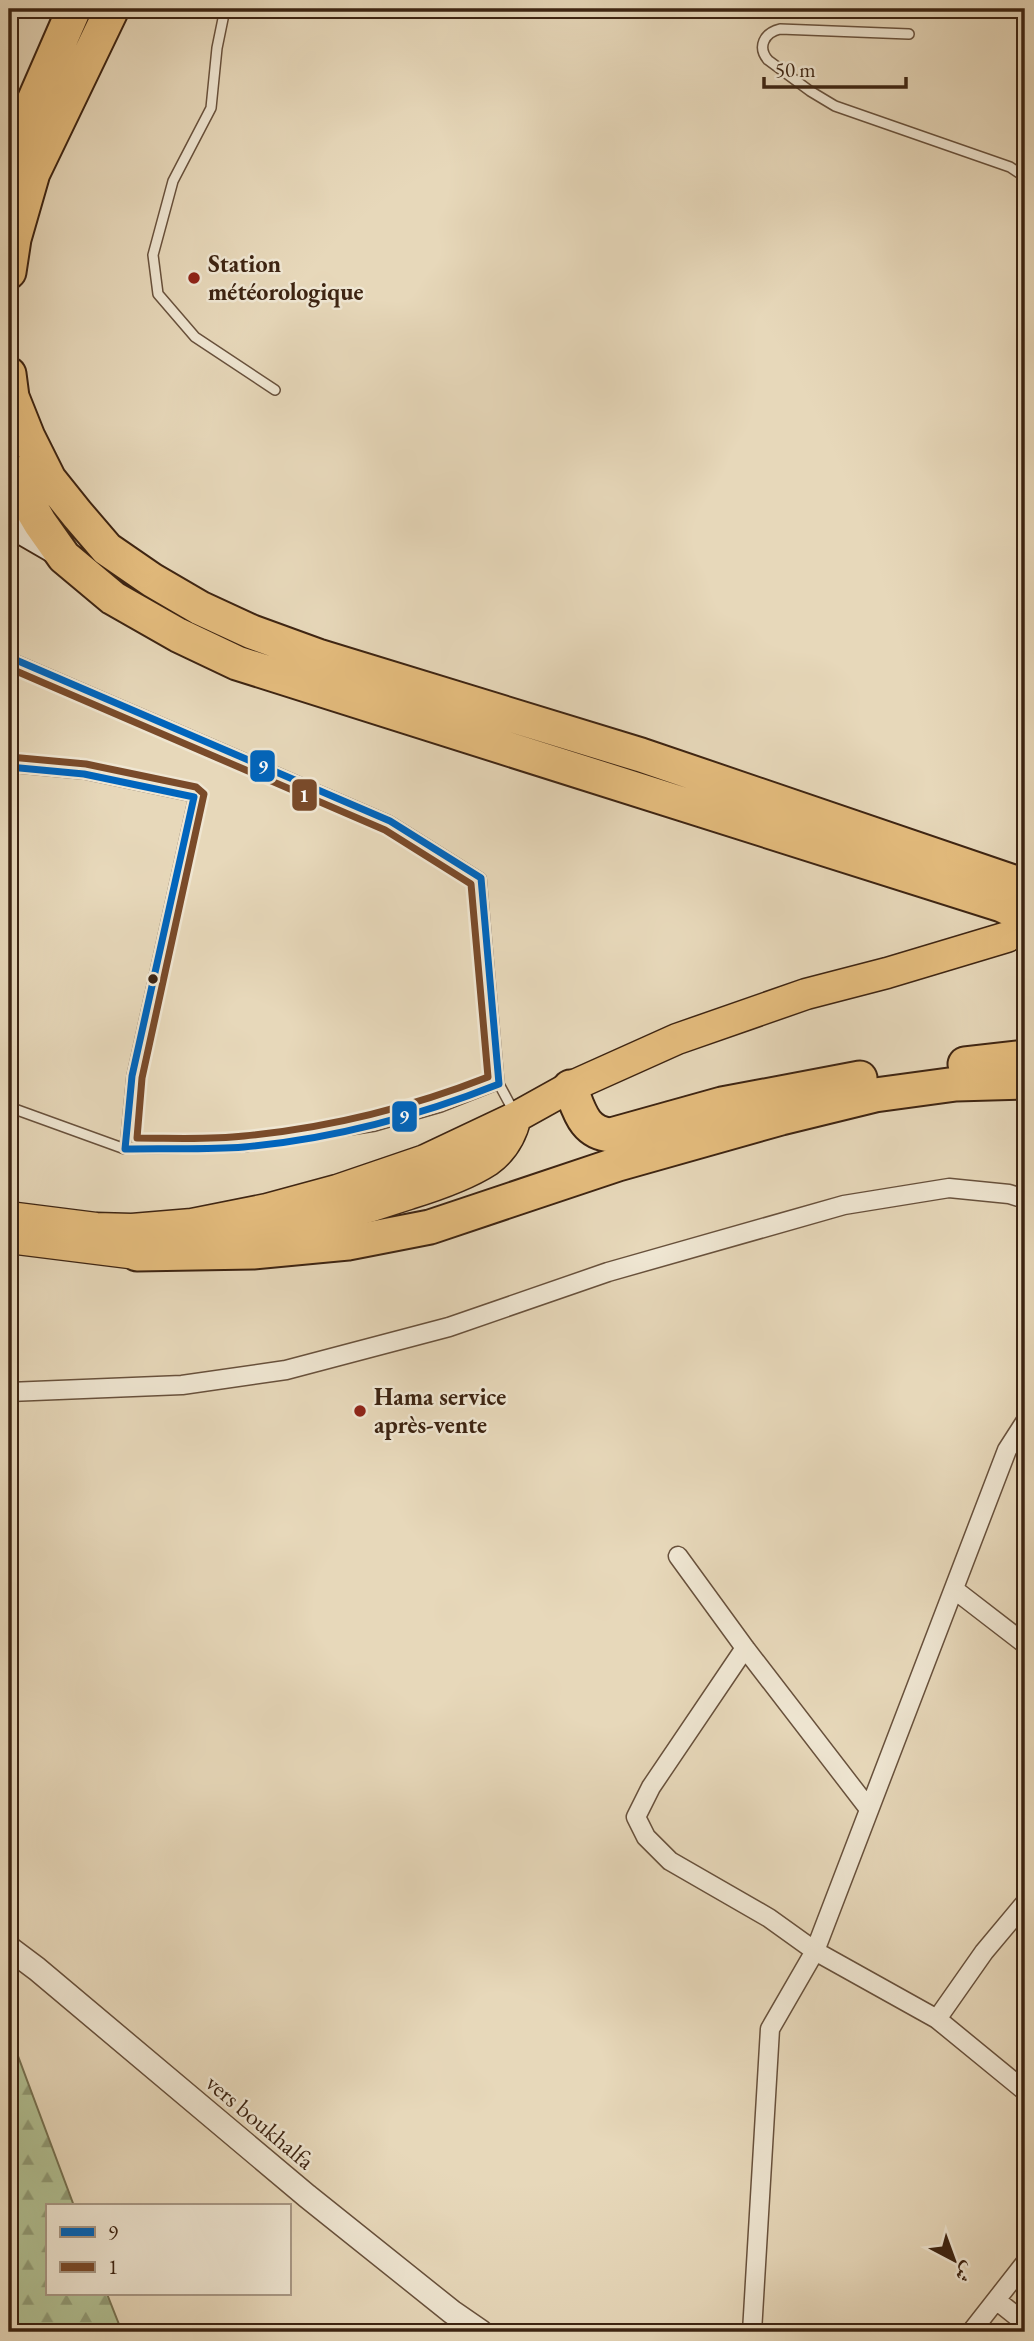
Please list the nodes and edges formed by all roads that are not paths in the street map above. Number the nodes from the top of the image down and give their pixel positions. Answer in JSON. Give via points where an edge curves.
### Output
{"nodes":[{"id":1,"x":74,"y":9,"type":"edge"},
{"id":2,"x":112,"y":9,"type":"edge"},
{"id":3,"x":225,"y":9,"type":"edge"},
{"id":4,"x":909,"y":34,"type":"dead end"},
{"id":5,"x":9,"y":158,"type":"edge"},
{"id":6,"x":1025,"y":177,"type":"edge"},
{"id":7,"x":9,"y":272,"type":"edge"},
{"id":8,"x":9,"y":374,"type":"edge"},
{"id":9,"x":275,"y":390,"type":"dead end"},
{"id":10,"x":9,"y":470,"type":"edge"},
{"id":11,"x":9,"y":528,"type":"edge"},
{"id":12,"x":64,"y":557,"type":"junction"},
{"id":13,"x":9,"y":657,"type":"edge"},
{"id":14,"x":9,"y":767,"type":"edge"},
{"id":15,"x":1025,"y":886,"type":"edge"},
{"id":16,"x":1016,"y":927,"type":"edge"},
{"id":17,"x":1025,"y":1057,"type":"edge"},
{"id":18,"x":1025,"y":1082,"type":"edge"},
{"id":19,"x":499,"y":1084,"type":"junction"},
{"id":20,"x":570,"y":1087,"type":"junction"},
{"id":21,"x":9,"y":1107,"type":"edge"},
{"id":22,"x":516,"y":1117,"type":"junction"},
{"id":23,"x":125,"y":1149,"type":"junction"},
{"id":24,"x":1025,"y":1199,"type":"edge"},
{"id":25,"x":9,"y":1217,"type":"edge"},
{"id":26,"x":9,"y":1238,"type":"edge"},
{"id":27,"x":137,"y":1254,"type":"junction"},
{"id":28,"x":9,"y":1392,"type":"edge"},
{"id":29,"x":1025,"y":1422,"type":"edge"},
{"id":30,"x":678,"y":1556,"type":"dead end"},
{"id":31,"x":955,"y":1590,"type":"junction"},
{"id":32,"x":1025,"y":1644,"type":"edge"},
{"id":33,"x":745,"y":1648,"type":"junction"},
{"id":34,"x":870,"y":1809,"type":"junction"},
{"id":35,"x":1025,"y":1903,"type":"edge"},
{"id":36,"x":9,"y":1948,"type":"edge"},
{"id":37,"x":815,"y":1951,"type":"junction"},
{"id":38,"x":937,"y":2019,"type":"junction"},
{"id":39,"x":1025,"y":2091,"type":"edge"},
{"id":40,"x":1025,"y":2263,"type":"edge"},
{"id":41,"x":996,"y":2300,"type":"junction"},
{"id":42,"x":1025,"y":2323,"type":"edge"},
{"id":43,"x":481,"y":2332,"type":"edge"},
{"id":44,"x":752,"y":2332,"type":"edge"},
{"id":45,"x":971,"y":2332,"type":"edge"}],
"edges":[{"from":1,"to":5,"type":"highway"},
{"from":2,"to":7,"type":"highway","via":[[33,173]]},
{"from":3,"to":9,"type":"lane","via":[[211,108],[173,181],[153,256],[158,294],[195,337]]},
{"from":4,"to":6,"type":"lane","via":[[780,29],[765,37],[762,45],[768,60],[835,106],[1010,167]]},
{"from":8,"to":15,"type":"highway","via":[[12,397],[28,437],[49,479],[77,514],[107,549],[200,608],[318,656],[641,755]]},
{"from":10,"to":12,"type":"highway"},
{"from":11,"to":12,"type":"main road"},
{"from":12,"to":16,"type":"highway","via":[[113,598],[237,663],[1002,905]]},
{"from":13,"to":19,"type":"lane","via":[[390,821],[481,877]]},
{"from":14,"to":23,"type":"lane","via":[[84,774],[194,797],[132,1076]]},
{"from":16,"to":20,"type":"highway","via":[[677,1039]]},
{"from":17,"to":20,"type":"highway","via":[[816,1085],[722,1104],[611,1135],[587,1125]]},
{"from":18,"to":27,"type":"highway","via":[[956,1084],[848,1101],[618,1164],[430,1227],[348,1243],[253,1252]]},
{"from":19,"to":22,"type":"lane"},
{"from":19,"to":23,"type":"lane","via":[[375,1126],[243,1147]]},
{"from":20,"to":22,"type":"highway"},
{"from":21,"to":23,"type":"lane"},
{"from":22,"to":25,"type":"highway","via":[[425,1160],[337,1190],[192,1224],[96,1228]]},
{"from":22,"to":27,"type":"highway","via":[[496,1154],[433,1186],[309,1223]]},
{"from":24,"to":28,"type":"street","via":[[949,1188],[844,1205],[608,1272],[450,1326],[286,1370],[182,1385]]},
{"from":26,"to":27,"type":"highway"},
{"from":29,"to":31,"type":"street","via":[[1007,1450]]},
{"from":30,"to":33,"type":"street"},
{"from":31,"to":32,"type":"street"},
{"from":31,"to":34,"type":"street"},
{"from":33,"to":34,"type":"street"},
{"from":33,"to":37,"type":"street","via":[[651,1787],[636,1817],[646,1837],[670,1861],[769,1918]]},
{"from":34,"to":37,"type":"street"},
{"from":35,"to":38,"type":"street"},
{"from":36,"to":43,"type":"street","name":"vers boukhalfa","via":[[307,2196]]},
{"from":37,"to":38,"type":"street"},
{"from":37,"to":44,"type":"street","via":[[770,2029]]},
{"from":38,"to":39,"type":"street"},
{"from":40,"to":41,"type":"street"},
{"from":41,"to":42,"type":"street"},
{"from":41,"to":45,"type":"street"}]}
